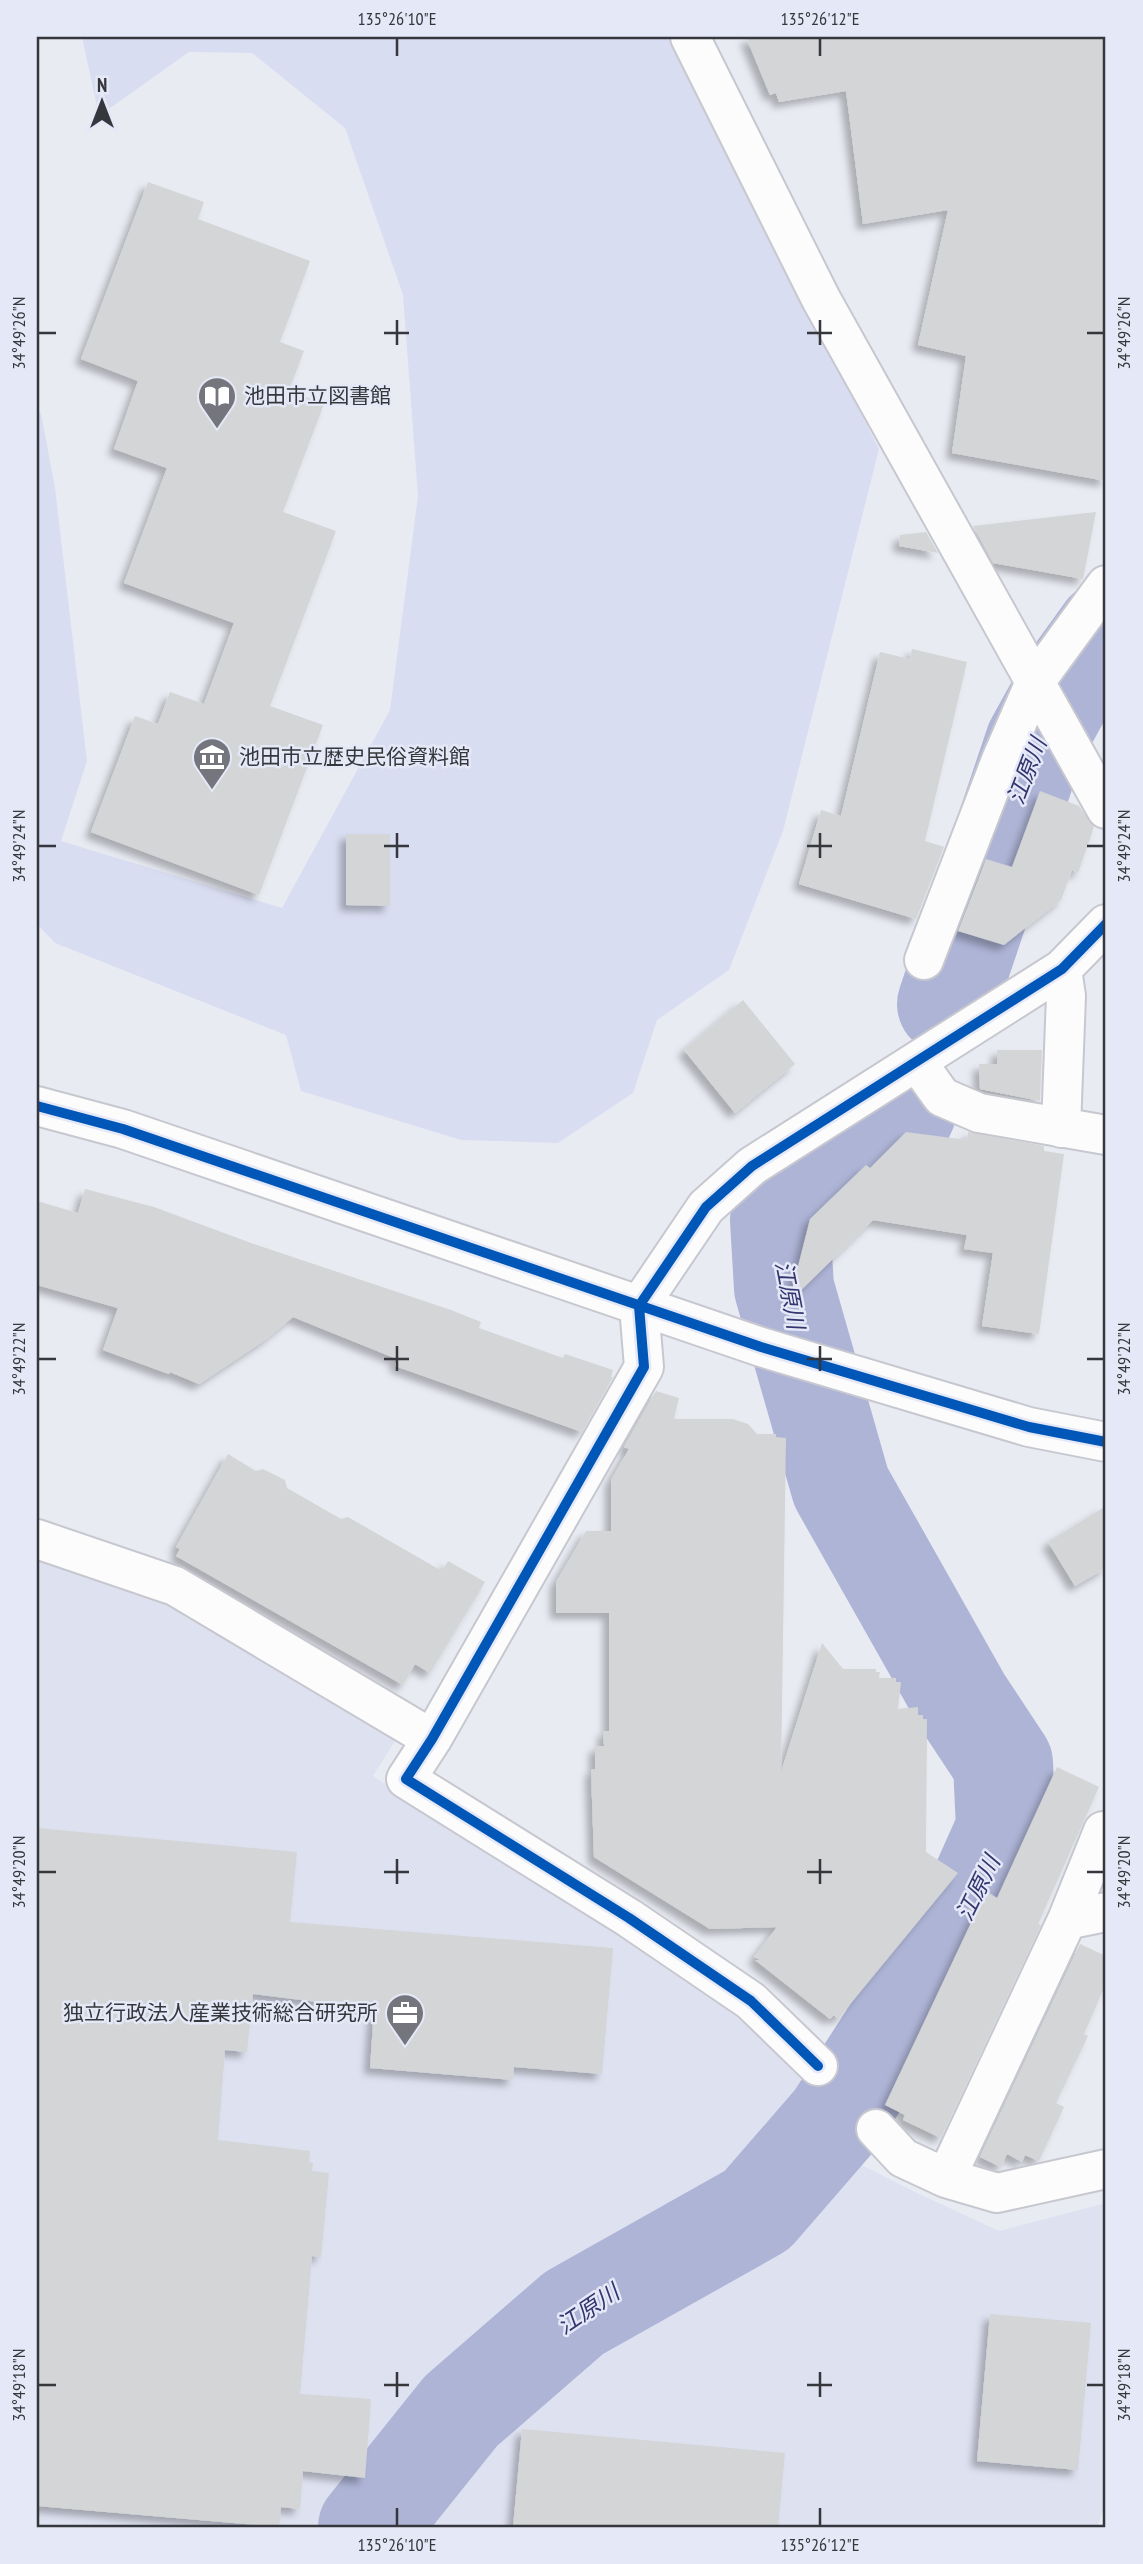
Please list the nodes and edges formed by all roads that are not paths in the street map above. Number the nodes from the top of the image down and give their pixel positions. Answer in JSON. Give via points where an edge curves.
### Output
{"nodes":[{"id":1,"x":690,"y":37,"type":"edge"},
{"id":2,"x":1106,"y":585,"type":"edge"},
{"id":3,"x":1047,"y":703,"type":"junction"},
{"id":4,"x":1106,"y":808,"type":"edge"},
{"id":5,"x":1106,"y":924,"type":"edge"},
{"id":6,"x":924,"y":960,"type":"dead end"},
{"id":7,"x":1062,"y":969,"type":"junction"},
{"id":8,"x":917,"y":1062,"type":"junction"},
{"id":9,"x":37,"y":1106,"type":"edge"},
{"id":10,"x":1061,"y":1128,"type":"junction"},
{"id":11,"x":1106,"y":1135,"type":"edge"},
{"id":12,"x":639,"y":1306,"type":"junction"},
{"id":13,"x":1106,"y":1442,"type":"edge"},
{"id":14,"x":37,"y":1539,"type":"edge"},
{"id":15,"x":432,"y":1739,"type":"junction"},
{"id":16,"x":1103,"y":1831,"type":"dead end"},
{"id":17,"x":1106,"y":1912,"type":"edge"},
{"id":18,"x":1067,"y":1920,"type":"junction"},
{"id":19,"x":818,"y":2066,"type":"dead end"},
{"id":20,"x":876,"y":2129,"type":"dead end"},
{"id":21,"x":1106,"y":2169,"type":"edge"},
{"id":22,"x":946,"y":2178,"type":"junction"}],
"edges":[{"from":1,"to":3,"type":"street","via":[[821,299]]},
{"from":2,"to":3,"type":"street"},
{"from":3,"to":4,"type":"street"},
{"from":3,"to":6,"type":"street","via":[[1001,760]]},
{"from":5,"to":7,"type":"street"},
{"from":7,"to":8,"type":"street"},
{"from":7,"to":10,"type":"street","via":[[1066,996]]},
{"from":8,"to":10,"type":"street","via":[[943,1097],[979,1113]]},
{"from":8,"to":12,"type":"street","via":[[752,1166],[706,1207]]},
{"from":9,"to":12,"type":"street","via":[[123,1129]]},
{"from":10,"to":11,"type":"street"},
{"from":12,"to":13,"type":"street","via":[[1028,1427]]},
{"from":12,"to":15,"type":"street","via":[[644,1367]]},
{"from":14,"to":15,"type":"street","via":[[175,1586]]},
{"from":15,"to":19,"type":"street","via":[[406,1779],[629,1918],[751,2001]]},
{"from":16,"to":18,"type":"street"},
{"from":17,"to":18,"type":"street"},
{"from":18,"to":22,"type":"street"},
{"from":20,"to":22,"type":"street","via":[[903,2158]]},
{"from":21,"to":22,"type":"street","via":[[997,2193]]}]}
